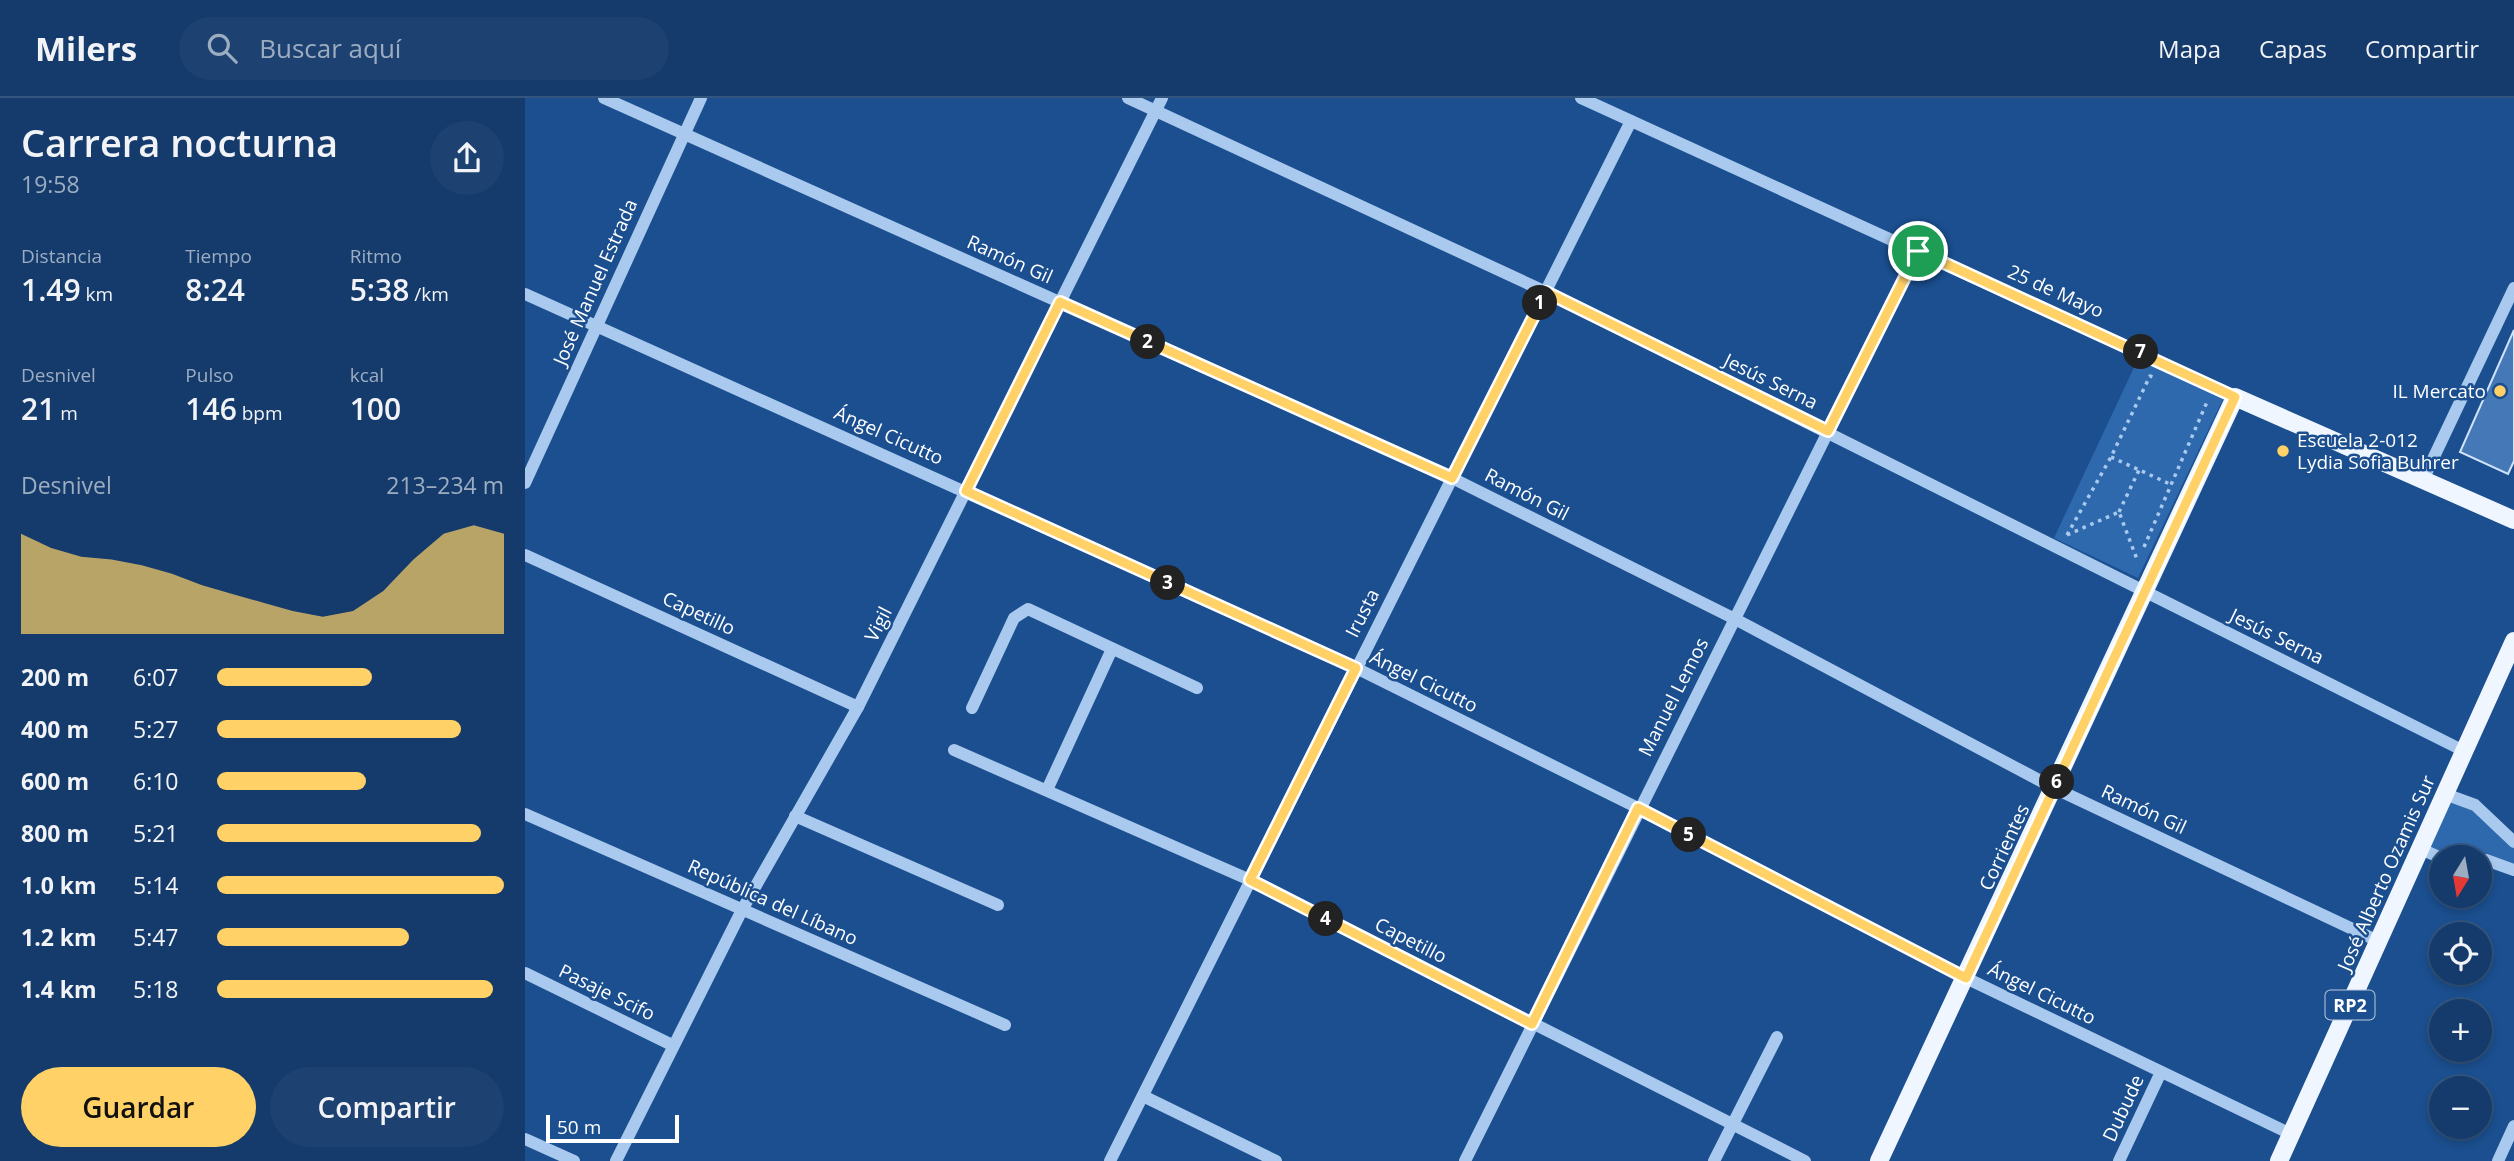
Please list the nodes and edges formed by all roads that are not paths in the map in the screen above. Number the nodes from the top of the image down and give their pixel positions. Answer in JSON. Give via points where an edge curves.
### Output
{"nodes":[{"id":1,"x":604,"y":98,"type":"edge"},
{"id":2,"x":701,"y":98,"type":"edge"},
{"id":3,"x":1128,"y":98,"type":"edge"},
{"id":4,"x":1581,"y":98,"type":"edge"},
{"id":5,"x":1159,"y":104,"type":"edge"},
{"id":6,"x":1631,"y":121,"type":"junction"},
{"id":7,"x":684,"y":134,"type":"junction"},
{"id":8,"x":1918,"y":251,"type":"junction"},
{"id":9,"x":2514,"y":288,"type":"edge"},
{"id":10,"x":1546,"y":292,"type":"junction"},
{"id":11,"x":525,"y":294,"type":"edge"},
{"id":12,"x":1060,"y":302,"type":"junction"},
{"id":13,"x":596,"y":326,"type":"junction"},
{"id":14,"x":2235,"y":397,"type":"junction"},
{"id":15,"x":1828,"y":431,"type":"junction"},
{"id":16,"x":1452,"y":478,"type":"junction"},
{"id":17,"x":2423,"y":480,"type":"junction"},
{"id":18,"x":525,"y":483,"type":"edge"},
{"id":19,"x":966,"y":491,"type":"junction"},
{"id":20,"x":2514,"y":520,"type":"edge"},
{"id":21,"x":525,"y":555,"type":"edge"},
{"id":22,"x":2148,"y":584,"type":"junction"},
{"id":23,"x":1735,"y":619,"type":"junction"},
{"id":24,"x":2514,"y":641,"type":"edge"},
{"id":25,"x":1112,"y":649,"type":"junction"},
{"id":26,"x":1356,"y":668,"type":"junction"},
{"id":27,"x":1197,"y":688,"type":"dead end"},
{"id":28,"x":858,"y":707,"type":"junction"},
{"id":29,"x":972,"y":708,"type":"dead end"},
{"id":30,"x":954,"y":750,"type":"dead end"},
{"id":31,"x":2464,"y":751,"type":"junction"},
{"id":32,"x":2054,"y":788,"type":"junction"},
{"id":33,"x":1048,"y":790,"type":"junction"},
{"id":34,"x":2445,"y":794,"type":"junction"},
{"id":35,"x":1638,"y":808,"type":"junction"},
{"id":36,"x":525,"y":814,"type":"edge"},
{"id":37,"x":796,"y":816,"type":"junction"},
{"id":38,"x":2514,"y":842,"type":"edge"},
{"id":39,"x":2421,"y":849,"type":"junction"},
{"id":40,"x":2429,"y":853,"type":"edge"},
{"id":41,"x":2492,"y":862,"type":"edge"},
{"id":42,"x":2514,"y":870,"type":"edge"},
{"id":43,"x":1250,"y":880,"type":"junction"},
{"id":44,"x":998,"y":905,"type":"dead end"},
{"id":45,"x":742,"y":909,"type":"junction"},
{"id":46,"x":2378,"y":941,"type":"junction"},
{"id":47,"x":525,"y":973,"type":"edge"},
{"id":48,"x":1966,"y":978,"type":"junction"},
{"id":49,"x":1532,"y":1024,"type":"junction"},
{"id":50,"x":1005,"y":1026,"type":"dead end"},
{"id":51,"x":1777,"y":1037,"type":"dead end"},
{"id":52,"x":672,"y":1045,"type":"junction"},
{"id":53,"x":2161,"y":1072,"type":"junction"},
{"id":54,"x":1143,"y":1097,"type":"junction"},
{"id":55,"x":1732,"y":1125,"type":"junction"},
{"id":56,"x":2514,"y":1126,"type":"edge"},
{"id":57,"x":2291,"y":1135,"type":"junction"},
{"id":58,"x":525,"y":1139,"type":"edge"},
{"id":59,"x":574,"y":1161,"type":"edge"},
{"id":60,"x":616,"y":1161,"type":"edge"},
{"id":61,"x":1110,"y":1161,"type":"edge"},
{"id":62,"x":1276,"y":1161,"type":"edge"},
{"id":63,"x":1465,"y":1161,"type":"edge"},
{"id":64,"x":1714,"y":1161,"type":"edge"},
{"id":65,"x":1805,"y":1161,"type":"edge"},
{"id":66,"x":1879,"y":1161,"type":"edge"},
{"id":67,"x":2119,"y":1161,"type":"edge"},
{"id":68,"x":2279,"y":1161,"type":"edge"},
{"id":69,"x":2498,"y":1161,"type":"edge"}],
"edges":[{"from":1,"to":7,"type":"street","name":"Ramón Gil"},
{"from":2,"to":7,"type":"street","name":"José Manuel Estrada"},
{"from":3,"to":5,"type":"street","name":"Jesús Serna"},
{"from":4,"to":6,"type":"street","name":"25 de Mayo"},
{"from":5,"to":10,"type":"street","name":"Jesús Serna"},
{"from":5,"to":12,"type":"street","name":"Vigil"},
{"from":6,"to":8,"type":"street","name":"25 de Mayo"},
{"from":6,"to":10,"type":"street","name":"Irusta"},
{"from":7,"to":12,"type":"street","name":"Ramón Gil"},
{"from":7,"to":13,"type":"street","name":"José Manuel Estrada"},
{"from":8,"to":14,"type":"street","name":"25 de Mayo"},
{"from":8,"to":15,"type":"street","name":"Manuel Lemos"},
{"from":9,"to":17,"type":"street"},
{"from":10,"to":15,"type":"street","name":"Jesús Serna"},
{"from":10,"to":16,"type":"street","name":"Irusta"},
{"from":11,"to":13,"type":"street","name":"Ángel Cicutto"},
{"from":12,"to":16,"type":"street","name":"Ramón Gil"},
{"from":12,"to":19,"type":"street","name":"Vigil"},
{"from":13,"to":18,"type":"street","name":"José Manuel Estrada"},
{"from":13,"to":19,"type":"street","name":"Ángel Cicutto"},
{"from":14,"to":17,"type":"main road","name":"25 de Mayo"},
{"from":14,"to":22,"type":"main road","name":"Corrientes"},
{"from":15,"to":22,"type":"street","name":"Jesús Serna"},
{"from":15,"to":23,"type":"street","name":"Manuel Lemos"},
{"from":16,"to":23,"type":"street","name":"Ramón Gil"},
{"from":16,"to":26,"type":"street","name":"Irusta"},
{"from":17,"to":20,"type":"main road","name":"25 de Mayo"},
{"from":19,"to":26,"type":"street","name":"Ángel Cicutto"},
{"from":19,"to":28,"type":"street","name":"Vigil"},
{"from":21,"to":28,"type":"street","name":"Capetillo"},
{"from":22,"to":31,"type":"street","name":"Jesús Serna"},
{"from":22,"to":32,"type":"main road","name":"Corrientes"},
{"from":23,"to":32,"type":"street","name":"Ramón Gil"},
{"from":23,"to":35,"type":"street","name":"Manuel Lemos"},
{"from":24,"to":31,"type":"main road","name":"José Alberto Ozamis Sur","number":"RP2"},
{"from":25,"to":27,"type":"street"},
{"from":25,"to":29,"type":"street","via":[[1028,609],[1014,618]]},
{"from":25,"to":33,"type":"street"},
{"from":26,"to":35,"type":"street","name":"Ángel Cicutto"},
{"from":26,"to":43,"type":"street","name":"Irusta"},
{"from":28,"to":37,"type":"street","name":"Vigil"},
{"from":30,"to":33,"type":"street","name":"Capetillo"},
{"from":31,"to":34,"type":"main road","name":"José Alberto Ozamis Sur","number":"RP2"},
{"from":32,"to":46,"type":"street","name":"Ramón Gil"},
{"from":32,"to":48,"type":"main road","name":"Corrientes"},
{"from":33,"to":43,"type":"street","name":"Capetillo"},
{"from":34,"to":38,"type":"street","via":[[2475,806]]},
{"from":34,"to":39,"type":"main road","name":"José Alberto Ozamis Sur","number":"RP2"},
{"from":35,"to":48,"type":"street","name":"Ángel Cicutto"},
{"from":35,"to":49,"type":"street","name":"Manuel Lemos"},
{"from":36,"to":45,"type":"street","name":"República del Líbano"},
{"from":37,"to":44,"type":"street"},
{"from":37,"to":45,"type":"street","name":"Vigil"},
{"from":39,"to":40,"type":"street"},
{"from":39,"to":46,"type":"main road","name":"José Alberto Ozamis Sur","number":"RP2"},
{"from":41,"to":42,"type":"street"},
{"from":43,"to":49,"type":"street","name":"Capetillo"},
{"from":43,"to":54,"type":"street","name":"Irusta"},
{"from":45,"to":50,"type":"street","name":"República del Líbano"},
{"from":45,"to":52,"type":"street","name":"Vigil"},
{"from":46,"to":57,"type":"main road","name":"José Alberto Ozamis Sur","number":"RP2"},
{"from":47,"to":52,"type":"street","name":"Pasaje Scifo"},
{"from":48,"to":53,"type":"street","name":"Ángel Cicutto"},
{"from":48,"to":66,"type":"main road","name":"Corrientes"},
{"from":49,"to":55,"type":"street","name":"Capetillo"},
{"from":49,"to":63,"type":"street","name":"Manuel Lemos"},
{"from":51,"to":55,"type":"street"},
{"from":52,"to":60,"type":"street","name":"Vigil"},
{"from":53,"to":57,"type":"street","name":"Ángel Cicutto"},
{"from":53,"to":67,"type":"street","name":"Dubude"},
{"from":54,"to":61,"type":"street","name":"Irusta"},
{"from":54,"to":62,"type":"street"},
{"from":55,"to":64,"type":"street"},
{"from":55,"to":65,"type":"street","name":"Capetillo"},
{"from":56,"to":69,"type":"street"},
{"from":57,"to":68,"type":"main road","name":"José Alberto Ozamis Sur","number":"RP2"},
{"from":58,"to":59,"type":"street"}]}
